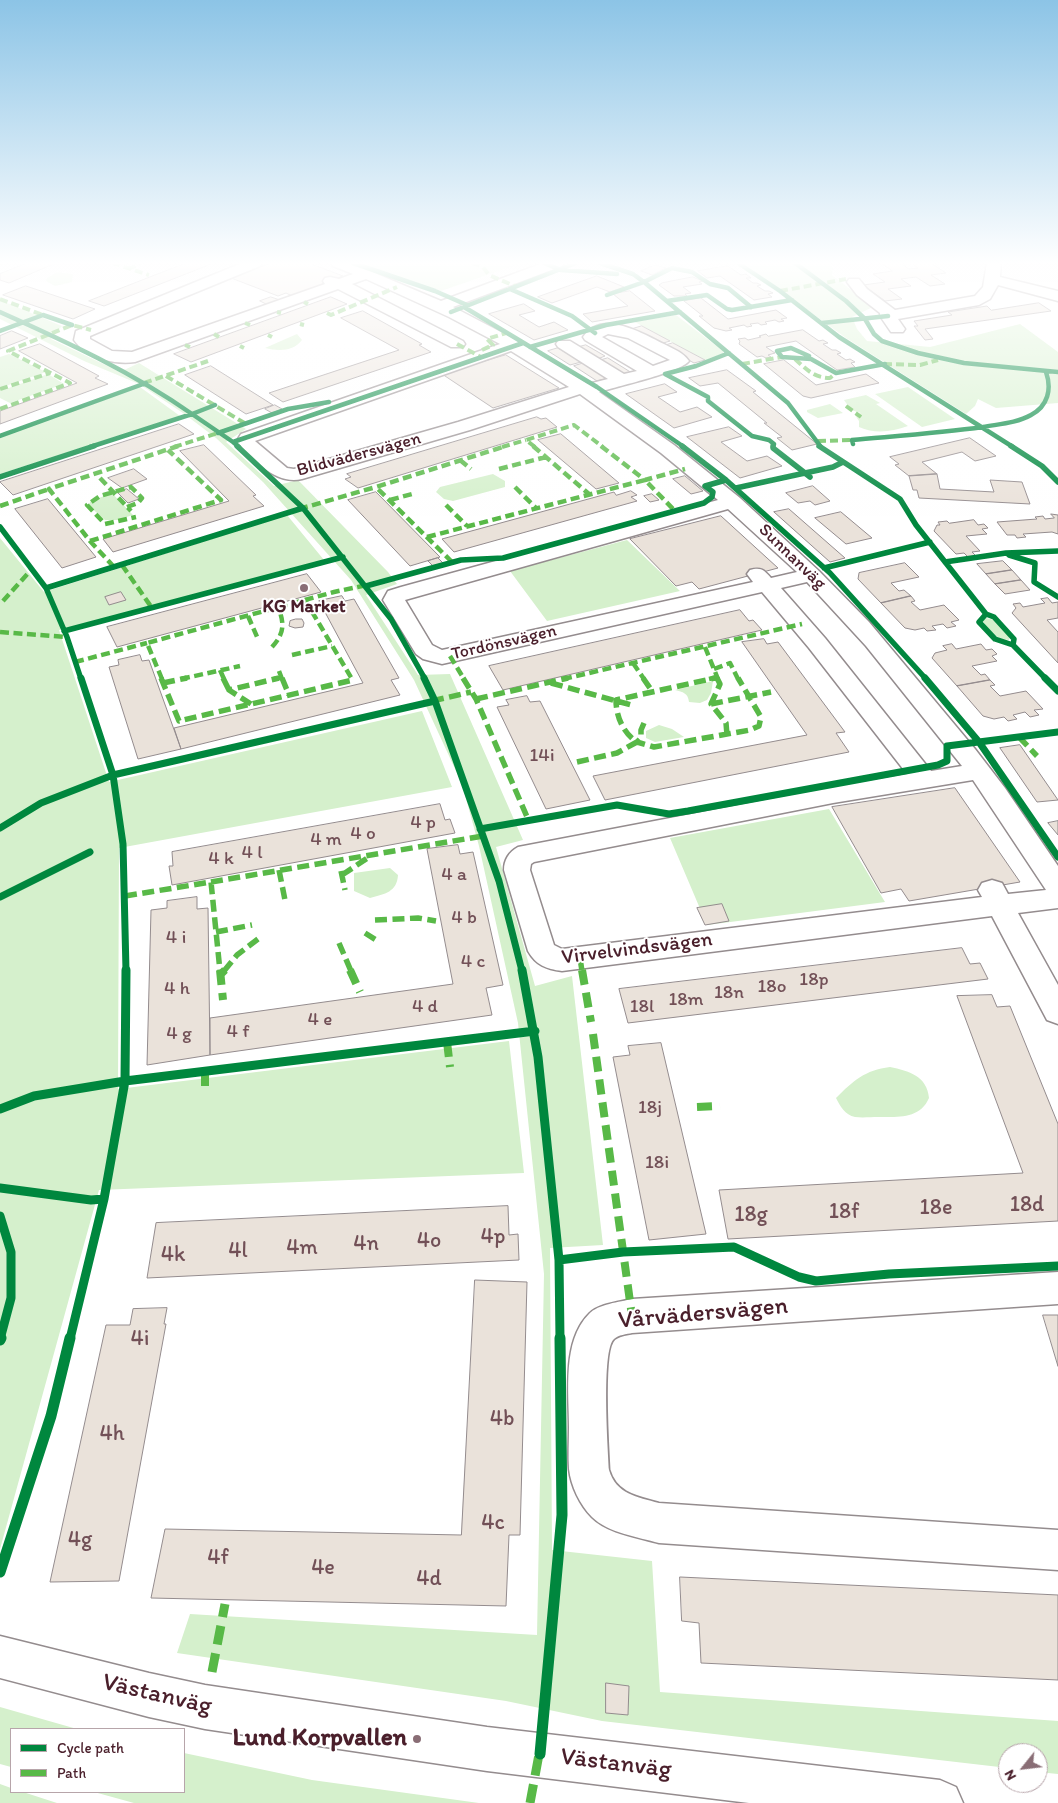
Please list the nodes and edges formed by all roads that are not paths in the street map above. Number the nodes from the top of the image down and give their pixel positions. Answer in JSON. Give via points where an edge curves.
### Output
{"nodes":[{"id":1,"x":94,"y":347,"type":"edge"},
{"id":2,"x":160,"y":347,"type":"edge"},
{"id":3,"x":507,"y":347,"type":"edge"},
{"id":4,"x":517,"y":347,"type":"edge"},
{"id":5,"x":569,"y":347,"type":"edge"},
{"id":6,"x":651,"y":372,"type":"dead end"},
{"id":7,"x":622,"y":380,"type":"junction"},
{"id":8,"x":585,"y":389,"type":"junction"},
{"id":9,"x":733,"y":502,"type":"junction"},
{"id":10,"x":812,"y":574,"type":"junction"},
{"id":11,"x":762,"y":579,"type":"junction"},
{"id":12,"x":978,"y":771,"type":"junction"},
{"id":13,"x":924,"y":780,"type":"junction"},
{"id":14,"x":1058,"y":887,"type":"edge"},
{"id":15,"x":996,"y":896,"type":"junction"},
{"id":16,"x":1058,"y":898,"type":"edge"},
{"id":17,"x":1058,"y":1012,"type":"edge"},
{"id":18,"x":1058,"y":1288,"type":"edge"},
{"id":19,"x":1058,"y":1550,"type":"edge"},
{"id":20,"x":0,"y":1657,"type":"edge"},
{"id":21,"x":940,"y":1803,"type":"edge"}],
"edges":[{"from":1,"to":2,"type":"street","via":[[108,355],[130,358]]},
{"from":3,"to":8,"type":"street","name":"Blidvädersvägen","via":[[260,432],[245,442],[281,472],[295,475]]},
{"from":4,"to":8,"type":"street","name":"Sunnanväg"},
{"from":5,"to":7,"type":"street"},
{"from":6,"to":7,"type":"street"},
{"from":7,"to":8,"type":"street"},
{"from":8,"to":9,"type":"street","name":"Sunnanväg","via":[[657,440]]},
{"from":9,"to":10,"type":"street","name":"Sunnanväg"},
{"from":9,"to":11,"type":"street","name":"Tordönsvägen","via":[[408,591],[394,600],[425,650],[442,657]]},
{"from":10,"to":11,"type":"street","name":"Tordönsvägen"},
{"from":10,"to":12,"type":"street","name":"Sunnanväg","via":[[873,640]]},
{"from":11,"to":13,"type":"street","via":[[817,643]]},
{"from":12,"to":13,"type":"street","name":"Virvelvindsvägen"},
{"from":12,"to":14,"type":"street","name":"Sunnanväg"},
{"from":13,"to":15,"type":"street","name":"Virvelvindsvägen","via":[[527,854],[519,858],[517,870],[542,951],[552,959],[562,960]]},
{"from":15,"to":16,"type":"street","name":"Virvelvindsvägen"},
{"from":15,"to":17,"type":"street"},
{"from":18,"to":19,"type":"street","name":"Vårvädersvägen","via":[[632,1316],[603,1324],[594,1336],[588,1380],[590,1470],[594,1490],[620,1512],[659,1523]]},
{"from":20,"to":21,"type":"street","name":"Västanväg","via":[[149,1695],[234,1712],[487,1749]]}]}
